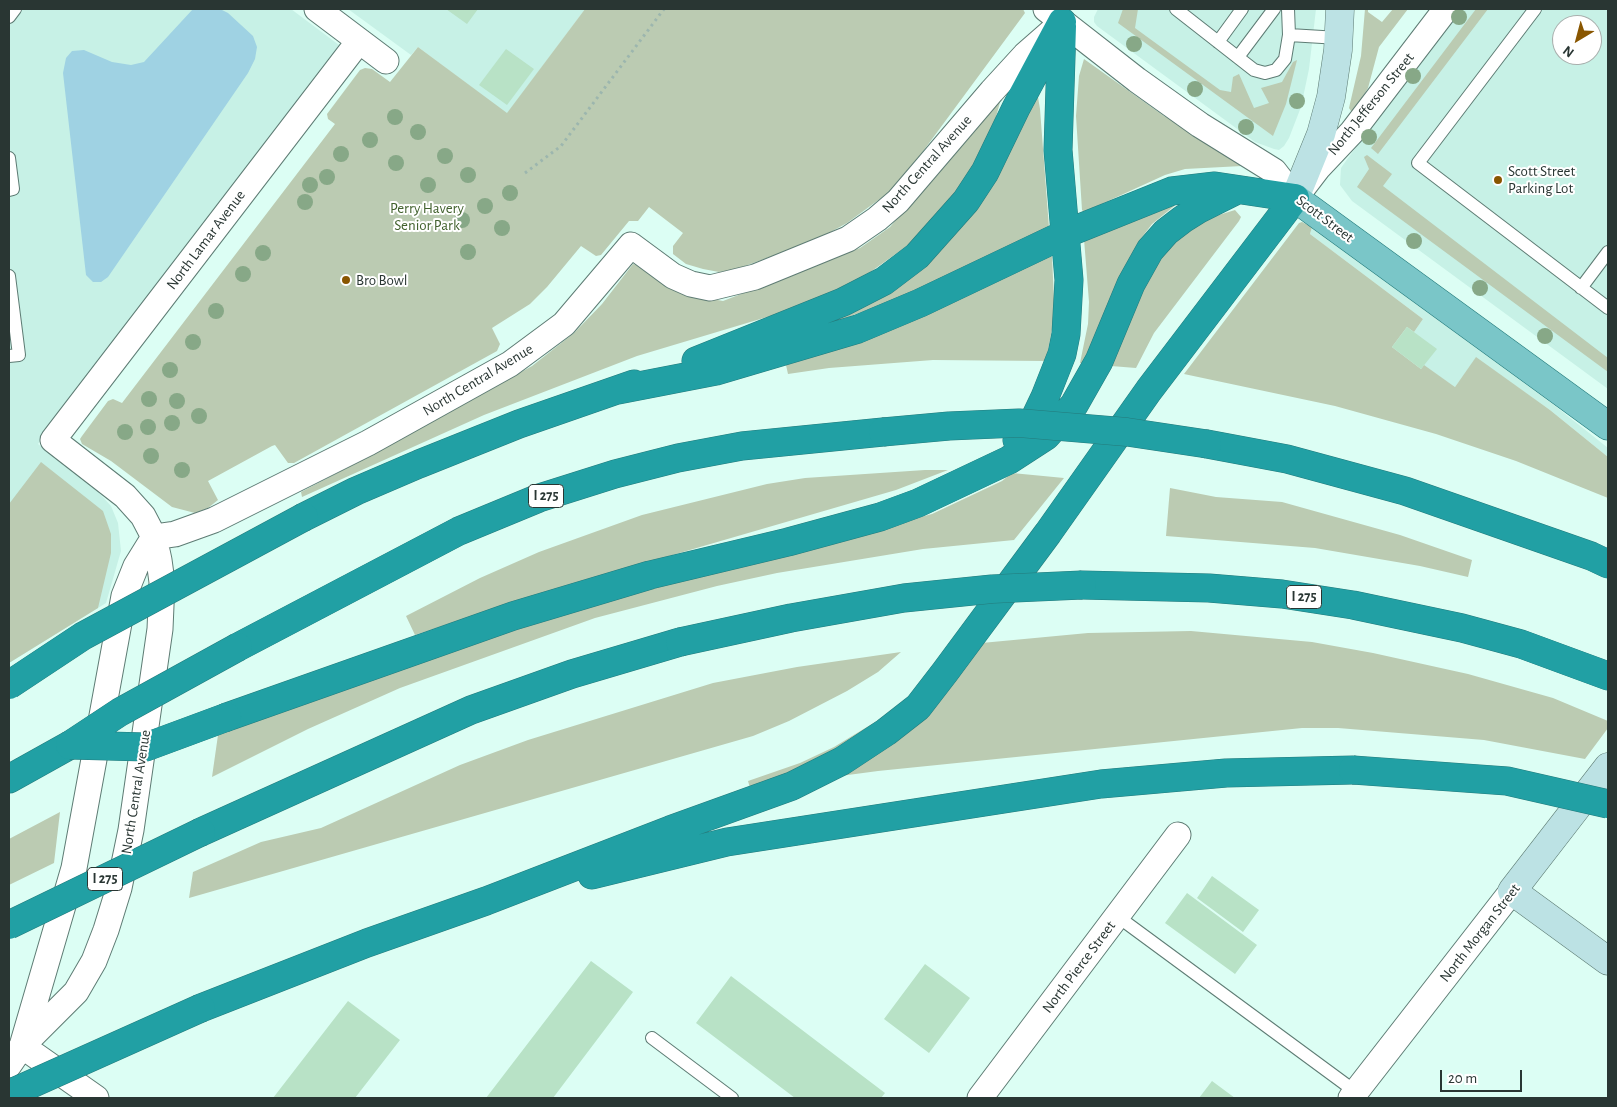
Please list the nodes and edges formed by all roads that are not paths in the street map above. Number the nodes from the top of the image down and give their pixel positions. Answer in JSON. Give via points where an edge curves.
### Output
{"nodes":[{"id":1,"x":15,"y":9,"type":"edge"},
{"id":2,"x":317,"y":9,"type":"edge"},
{"id":3,"x":1176,"y":9,"type":"edge"},
{"id":4,"x":1242,"y":9,"type":"edge"},
{"id":5,"x":1274,"y":9,"type":"edge"},
{"id":6,"x":1288,"y":9,"type":"edge"},
{"id":7,"x":1340,"y":9,"type":"edge"},
{"id":8,"x":1446,"y":9,"type":"edge"},
{"id":9,"x":1535,"y":9,"type":"edge"},
{"id":10,"x":1060,"y":13,"type":"edge"},
{"id":11,"x":9,"y":17,"type":"edge"},
{"id":12,"x":1289,"y":36,"type":"junction"},
{"id":13,"x":1339,"y":38,"type":"junction"},
{"id":14,"x":360,"y":41,"type":"junction"},
{"id":15,"x":1218,"y":42,"type":"junction"},
{"id":16,"x":1238,"y":57,"type":"junction"},
{"id":17,"x":386,"y":61,"type":"dead end"},
{"id":18,"x":9,"y":158,"type":"edge"},
{"id":19,"x":1241,"y":189,"type":"junction"},
{"id":20,"x":9,"y":190,"type":"edge"},
{"id":21,"x":1295,"y":198,"type":"junction"},
{"id":22,"x":1065,"y":234,"type":"junction"},
{"id":23,"x":1608,"y":252,"type":"edge"},
{"id":24,"x":9,"y":276,"type":"edge"},
{"id":25,"x":1581,"y":288,"type":"junction"},
{"id":26,"x":1608,"y":308,"type":"edge"},
{"id":27,"x":9,"y":356,"type":"edge"},
{"id":28,"x":618,"y":390,"type":"junction"},
{"id":29,"x":1608,"y":426,"type":"edge"},
{"id":30,"x":988,"y":469,"type":"junction"},
{"id":31,"x":196,"y":528,"type":"junction"},
{"id":32,"x":154,"y":537,"type":"junction"},
{"id":33,"x":1600,"y":560,"type":"edge"},
{"id":34,"x":162,"y":582,"type":"junction"},
{"id":35,"x":1608,"y":676,"type":"edge"},
{"id":36,"x":9,"y":685,"type":"edge"},
{"id":37,"x":70,"y":745,"type":"junction"},
{"id":38,"x":1608,"y":767,"type":"edge"},
{"id":39,"x":9,"y":779,"type":"edge"},
{"id":40,"x":1608,"y":804,"type":"edge"},
{"id":41,"x":1178,"y":835,"type":"dead end"},
{"id":42,"x":1512,"y":891,"type":"junction"},
{"id":43,"x":486,"y":901,"type":"junction"},
{"id":44,"x":1117,"y":916,"type":"junction"},
{"id":45,"x":9,"y":925,"type":"edge"},
{"id":46,"x":1608,"y":960,"type":"edge"},
{"id":47,"x":652,"y":1038,"type":"dead end"},
{"id":48,"x":16,"y":1056,"type":"edge"},
{"id":49,"x":9,"y":1094,"type":"edge"},
{"id":50,"x":1354,"y":1095,"type":"edge"},
{"id":51,"x":96,"y":1098,"type":"edge"},
{"id":52,"x":732,"y":1098,"type":"edge"},
{"id":53,"x":980,"y":1098,"type":"edge"}],
"edges":[{"from":1,"to":11,"type":"lane"},
{"from":2,"to":14,"type":"street"},
{"from":3,"to":15,"type":"lane"},
{"from":4,"to":15,"type":"lane"},
{"from":5,"to":16,"type":"lane"},
{"from":6,"to":12,"type":"lane"},
{"from":7,"to":13,"type":"street"},
{"from":8,"to":21,"type":"street","name":"North Jefferson Street","via":[[1352,132]]},
{"from":9,"to":25,"type":"lane","via":[[1418,163]]},
{"from":10,"to":21,"type":"street","name":"Scott Street","via":[[1200,125],[1274,171]]},
{"from":10,"to":22,"type":"highway","via":[[1058,150]]},
{"from":10,"to":28,"type":"highway","via":[[985,172],[960,208],[917,256],[884,281],[844,302]]},
{"from":10,"to":31,"type":"street","name":"North Central Avenue","via":[[898,201],[848,239],[755,277],[710,288],[673,276],[631,245],[564,324],[510,364],[368,442]]},
{"from":12,"to":13,"type":"lane"},
{"from":12,"to":16,"type":"lane","via":[[1285,59],[1276,70],[1265,73],[1254,70]]},
{"from":13,"to":21,"type":"street","via":[[1322,134]]},
{"from":14,"to":17,"type":"street"},
{"from":14,"to":32,"type":"street","name":"North Lamar Avenue","via":[[53,440],[125,496],[143,516]]},
{"from":15,"to":16,"type":"lane"},
{"from":18,"to":20,"type":"lane","via":[[13,190]]},
{"from":19,"to":21,"type":"highway"},
{"from":19,"to":22,"type":"highway","via":[[1215,186],[1172,191]]},
{"from":19,"to":30,"type":"highway","via":[[1199,208],[1166,232],[1150,250],[1135,276],[1099,361],[1074,405],[1046,436]]},
{"from":21,"to":29,"type":"main road","name":"Scott Street"},
{"from":21,"to":43,"type":"highway","via":[[1149,390],[1048,533],[918,707],[842,761],[792,786]]},
{"from":22,"to":28,"type":"highway","via":[[920,304],[858,329],[716,371]]},
{"from":22,"to":30,"type":"highway","via":[[1068,312],[1057,370],[1035,418]]},
{"from":23,"to":25,"type":"lane"},
{"from":24,"to":27,"type":"lane","via":[[19,355]]},
{"from":25,"to":26,"type":"lane"},
{"from":28,"to":36,"type":"highway","bridge":true,"via":[[519,424],[356,491],[83,636]]},
{"from":30,"to":37,"type":"highway","bridge":true,"via":[[918,504],[880,517],[650,575],[513,616],[146,747]]},
{"from":31,"to":32,"type":"street","name":"North Central Avenue"},
{"from":31,"to":34,"type":"street"},
{"from":32,"to":34,"type":"street","name":"North Central Avenue"},
{"from":32,"to":48,"type":"street","via":[[136,566],[124,596],[74,868]]},
{"from":33,"to":37,"type":"highway","number":"I 275","bridge":true,"via":[[1405,491],[1287,459],[1127,432],[1019,423],[949,426],[742,446],[614,474],[539,498],[459,531],[238,647],[120,712]]},
{"from":34,"to":48,"type":"street","name":"North Central Avenue","via":[[160,629],[141,770],[120,888],[94,961],[76,992]]},
{"from":35,"to":45,"type":"highway","number":"I 275","bridge":true,"via":[[1521,644],[1405,615],[1282,594],[1209,588],[1082,585],[992,589],[904,598],[680,642],[572,674],[471,710],[202,832]]},
{"from":37,"to":39,"type":"highway","number":"I 275"},
{"from":38,"to":42,"type":"street","name":"North Morgan Street"},
{"from":40,"to":43,"type":"highway","bridge":true,"via":[[1507,781],[1353,770],[1226,773],[1101,784],[727,842]]},
{"from":41,"to":44,"type":"street","name":"North Pierce Street"},
{"from":42,"to":46,"type":"street"},
{"from":42,"to":50,"type":"street","name":"North Morgan Street"},
{"from":43,"to":49,"type":"highway","bridge":true,"via":[[367,943],[201,1008]]},
{"from":44,"to":50,"type":"lane"},
{"from":44,"to":53,"type":"street","name":"North Pierce Street"},
{"from":47,"to":52,"type":"lane"},
{"from":48,"to":51,"type":"street"}]}
